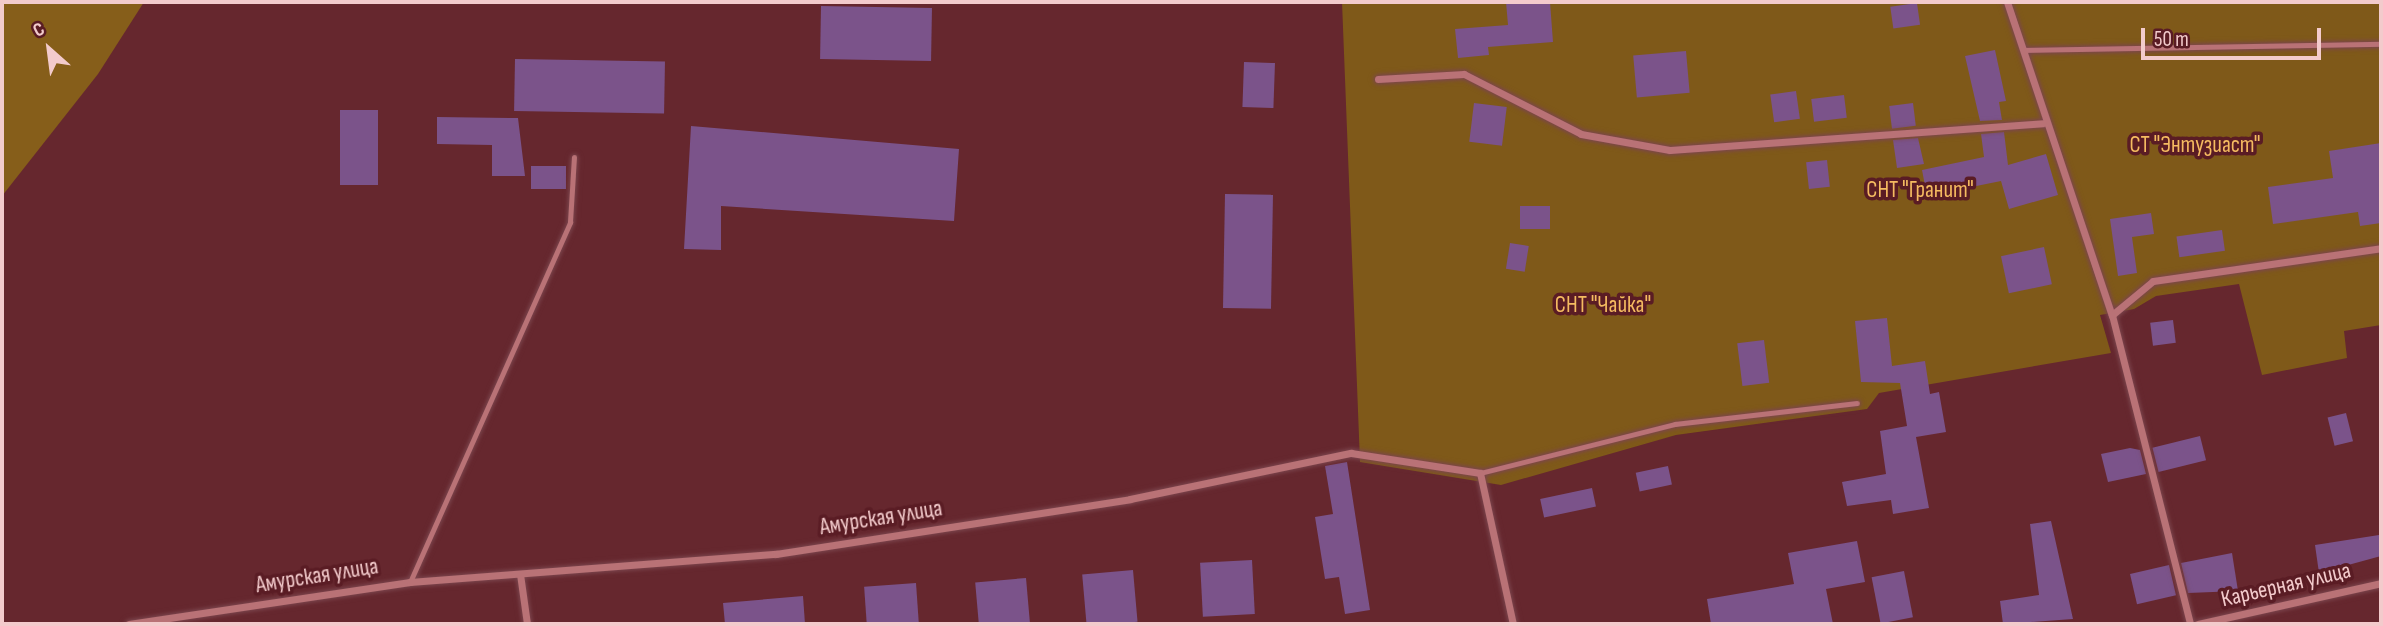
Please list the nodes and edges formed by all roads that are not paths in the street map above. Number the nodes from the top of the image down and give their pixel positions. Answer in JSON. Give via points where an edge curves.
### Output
{"nodes":[{"id":1,"x":2007,"y":2,"type":"edge"},
{"id":2,"x":2381,"y":44,"type":"edge"},
{"id":3,"x":2023,"y":50,"type":"junction"},
{"id":4,"x":1378,"y":79,"type":"dead end"},
{"id":5,"x":2043,"y":123,"type":"junction"},
{"id":6,"x":573,"y":158,"type":"dead end"},
{"id":7,"x":2381,"y":248,"type":"edge"},
{"id":8,"x":2112,"y":315,"type":"junction"},
{"id":9,"x":1857,"y":403,"type":"dead end"},
{"id":10,"x":1480,"y":473,"type":"junction"},
{"id":11,"x":520,"y":574,"type":"junction"},
{"id":12,"x":410,"y":582,"type":"junction"},
{"id":13,"x":2381,"y":583,"type":"edge"},
{"id":14,"x":129,"y":624,"type":"edge"},
{"id":15,"x":527,"y":624,"type":"edge"},
{"id":16,"x":1513,"y":624,"type":"edge"},
{"id":17,"x":2190,"y":624,"type":"edge"},
{"id":18,"x":2198,"y":624,"type":"edge"}],
"edges":[{"from":1,"to":3,"type":"street"},
{"from":2,"to":3,"type":"lane"},
{"from":3,"to":5,"type":"street"},
{"from":4,"to":5,"type":"street","via":[[1464,74],[1581,134],[1670,150]]},
{"from":5,"to":8,"type":"street"},
{"from":6,"to":12,"type":"lane","via":[[570,222]]},
{"from":7,"to":8,"type":"street","via":[[2153,281]]},
{"from":8,"to":17,"type":"street"},
{"from":9,"to":10,"type":"lane","via":[[1675,424]]},
{"from":10,"to":11,"type":"street","name":"Амурская улица","via":[[1351,453],[1130,499],[776,554]]},
{"from":10,"to":16,"type":"street"},
{"from":11,"to":12,"type":"street","name":"Амурская улица"},
{"from":11,"to":15,"type":"street"},
{"from":12,"to":14,"type":"street","name":"Амурская улица"},
{"from":13,"to":18,"type":"street","name":"Карьерная улица"}]}
